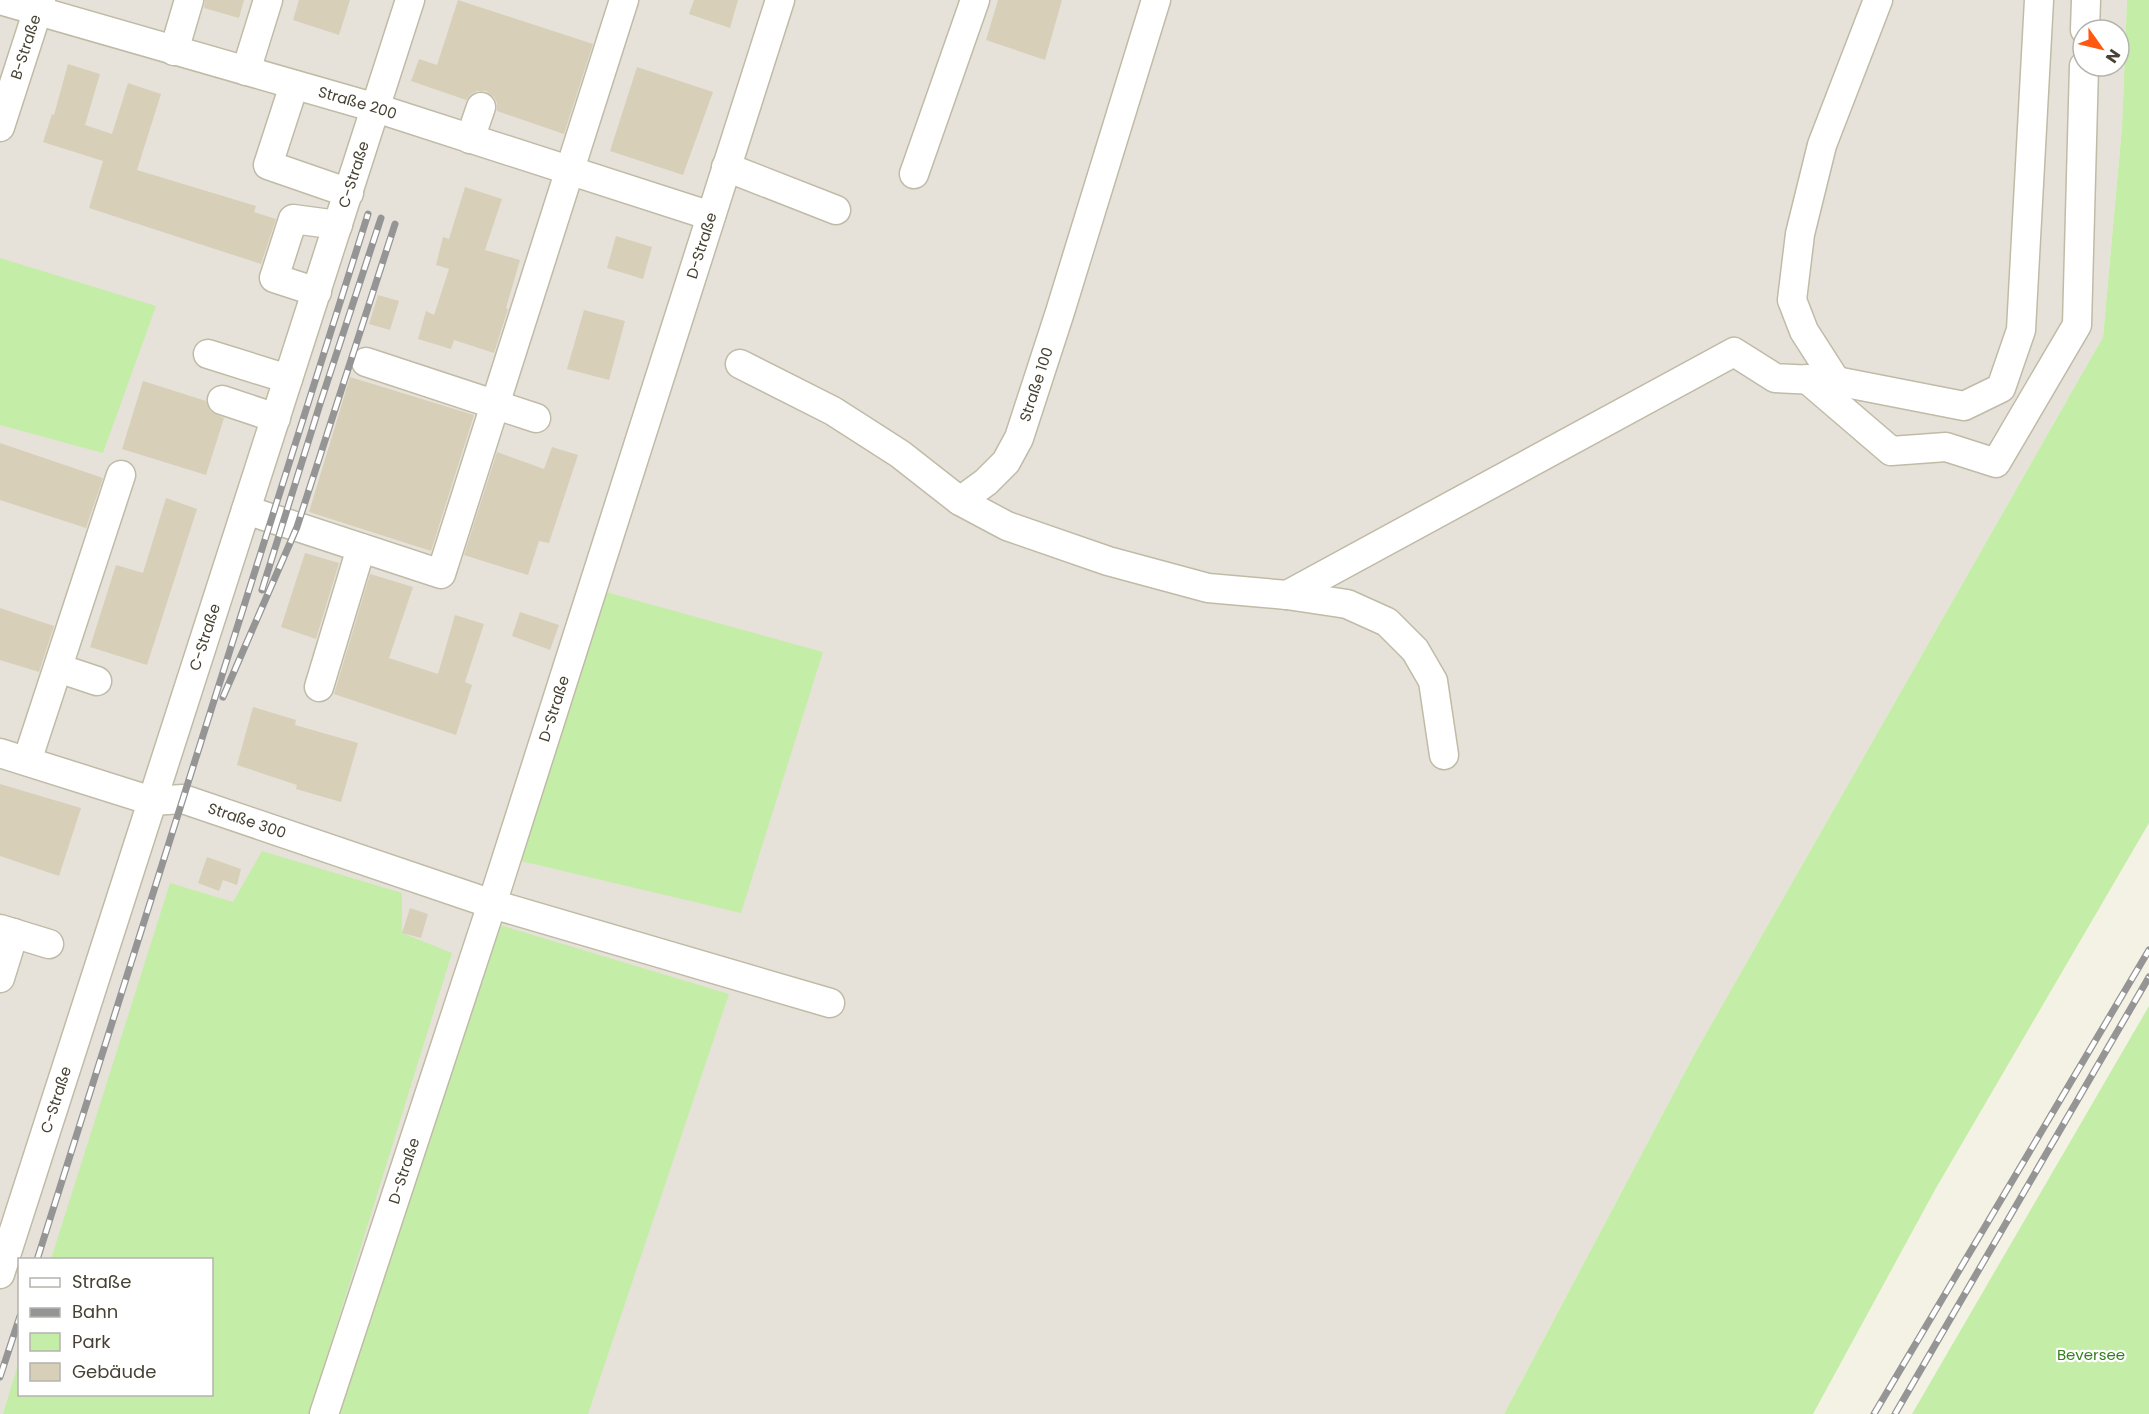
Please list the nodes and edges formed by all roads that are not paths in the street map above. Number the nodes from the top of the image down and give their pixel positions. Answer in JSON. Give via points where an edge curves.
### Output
{"nodes":[{"id":1,"x":0,"y":0,"type":"edge"},
{"id":2,"x":189,"y":0,"type":"edge"},
{"id":3,"x":268,"y":0,"type":"edge"},
{"id":4,"x":410,"y":0,"type":"edge"},
{"id":5,"x":624,"y":0,"type":"edge"},
{"id":6,"x":780,"y":0,"type":"edge"},
{"id":7,"x":975,"y":0,"type":"edge"},
{"id":8,"x":1156,"y":0,"type":"edge"},
{"id":9,"x":1878,"y":0,"type":"edge"},
{"id":10,"x":2038,"y":0,"type":"edge"},
{"id":11,"x":2086,"y":0,"type":"edge"},
{"id":12,"x":39,"y":6,"type":"edge"},
{"id":13,"x":2085,"y":18,"type":"edge"},
{"id":14,"x":174,"y":51,"type":"junction"},
{"id":15,"x":246,"y":71,"type":"junction"},
{"id":16,"x":2084,"y":78,"type":"edge"},
{"id":17,"x":294,"y":85,"type":"junction"},
{"id":18,"x":481,"y":107,"type":"dead end"},
{"id":19,"x":376,"y":108,"type":"junction"},
{"id":20,"x":0,"y":127,"type":"edge"},
{"id":21,"x":470,"y":139,"type":"junction"},
{"id":22,"x":726,"y":167,"type":"junction"},
{"id":23,"x":570,"y":171,"type":"junction"},
{"id":24,"x":914,"y":174,"type":"dead end"},
{"id":25,"x":349,"y":193,"type":"junction"},
{"id":26,"x":836,"y":210,"type":"dead end"},
{"id":27,"x":711,"y":216,"type":"junction"},
{"id":28,"x":338,"y":225,"type":"junction"},
{"id":29,"x":317,"y":292,"type":"junction"},
{"id":30,"x":208,"y":354,"type":"dead end"},
{"id":31,"x":366,"y":362,"type":"dead end"},
{"id":32,"x":740,"y":364,"type":"dead end"},
{"id":33,"x":288,"y":379,"type":"junction"},
{"id":34,"x":1807,"y":379,"type":"junction"},
{"id":35,"x":1836,"y":381,"type":"junction"},
{"id":36,"x":222,"y":400,"type":"dead end"},
{"id":37,"x":495,"y":405,"type":"junction"},
{"id":38,"x":536,"y":418,"type":"dead end"},
{"id":39,"x":279,"y":434,"type":"junction"},
{"id":40,"x":121,"y":475,"type":"dead end"},
{"id":41,"x":960,"y":501,"type":"junction"},
{"id":42,"x":246,"y":510,"type":"junction"},
{"id":43,"x":361,"y":548,"type":"junction"},
{"id":44,"x":1287,"y":595,"type":"junction"},
{"id":45,"x":58,"y":668,"type":"junction"},
{"id":46,"x":97,"y":681,"type":"dead end"},
{"id":47,"x":319,"y":687,"type":"dead end"},
{"id":48,"x":0,"y":753,"type":"edge"},
{"id":49,"x":1444,"y":755,"type":"dead end"},
{"id":50,"x":27,"y":761,"type":"junction"},
{"id":51,"x":152,"y":801,"type":"junction"},
{"id":52,"x":492,"y":904,"type":"junction"},
{"id":53,"x":7,"y":931,"type":"edge"},
{"id":54,"x":49,"y":945,"type":"dead end"},
{"id":55,"x":0,"y":978,"type":"edge"},
{"id":56,"x":830,"y":1003,"type":"dead end"},
{"id":57,"x":0,"y":1274,"type":"edge"},
{"id":58,"x":324,"y":1414,"type":"edge"}],
"edges":[{"from":1,"to":12,"type":"lane","name":"Straße 200"},
{"from":2,"to":14,"type":"lane"},
{"from":3,"to":15,"type":"lane"},
{"from":4,"to":19,"type":"lane","name":"C-Straße"},
{"from":5,"to":23,"type":"lane"},
{"from":6,"to":22,"type":"lane","name":"D-Straße"},
{"from":7,"to":24,"type":"lane"},
{"from":8,"to":41,"type":"lane","name":"Straße 100","via":[[1019,438],[1006,462]]},
{"from":9,"to":35,"type":"lane","via":[[1822,145],[1800,234],[1792,300],[1804,331]]},
{"from":10,"to":35,"type":"lane","via":[[2020,330],[2001,388],[1964,406]]},
{"from":11,"to":13,"type":"lane"},
{"from":12,"to":14,"type":"lane","name":"Straße 200"},
{"from":12,"to":20,"type":"lane","name":"B-Straße"},
{"from":14,"to":15,"type":"lane","name":"Straße 200"},
{"from":15,"to":17,"type":"lane","name":"Straße 200"},
{"from":16,"to":34,"type":"lane","via":[[2077,325],[1996,463],[1946,447],[1891,451]]},
{"from":17,"to":19,"type":"lane","name":"Straße 200"},
{"from":17,"to":25,"type":"lane","via":[[268,165]]},
{"from":18,"to":21,"type":"lane"},
{"from":19,"to":21,"type":"lane","name":"Straße 200"},
{"from":19,"to":25,"type":"lane","name":"C-Straße"},
{"from":21,"to":23,"type":"lane","name":"Straße 200"},
{"from":22,"to":26,"type":"lane"},
{"from":22,"to":27,"type":"lane","name":"D-Straße"},
{"from":23,"to":27,"type":"lane","name":"Straße 200"},
{"from":23,"to":37,"type":"lane"},
{"from":25,"to":28,"type":"lane","name":"C-Straße"},
{"from":27,"to":52,"type":"lane","name":"D-Straße"},
{"from":28,"to":29,"type":"lane","name":"C-Straße"},
{"from":28,"to":29,"type":"lane","via":[[293,219],[274,278]]},
{"from":29,"to":33,"type":"lane","name":"C-Straße"},
{"from":30,"to":33,"type":"lane"},
{"from":31,"to":37,"type":"lane"},
{"from":32,"to":41,"type":"lane","via":[[833,411],[900,454]]},
{"from":33,"to":39,"type":"lane","name":"C-Straße"},
{"from":34,"to":35,"type":"lane"},
{"from":34,"to":44,"type":"lane","via":[[1775,378],[1734,352]]},
{"from":36,"to":39,"type":"lane"},
{"from":37,"to":38,"type":"lane"},
{"from":37,"to":43,"type":"lane","via":[[441,574]]},
{"from":39,"to":42,"type":"lane","name":"C-Straße"},
{"from":40,"to":45,"type":"lane"},
{"from":41,"to":44,"type":"lane","via":[[1007,526],[1108,561],[1208,588]]},
{"from":42,"to":43,"type":"lane"},
{"from":42,"to":51,"type":"lane","name":"C-Straße"},
{"from":43,"to":47,"type":"lane"},
{"from":44,"to":49,"type":"lane","via":[[1347,604],[1387,622],[1408,643],[1433,681]]},
{"from":45,"to":46,"type":"lane"},
{"from":45,"to":50,"type":"lane"},
{"from":48,"to":50,"type":"lane","name":"Straße 300"},
{"from":50,"to":51,"type":"lane","name":"Straße 300"},
{"from":51,"to":52,"type":"lane","name":"Straße 300","via":[[183,799]]},
{"from":51,"to":57,"type":"lane","name":"C-Straße"},
{"from":52,"to":56,"type":"lane","name":"Straße 300"},
{"from":52,"to":58,"type":"lane","name":"D-Straße"},
{"from":53,"to":54,"type":"lane"},
{"from":53,"to":55,"type":"lane"}]}
